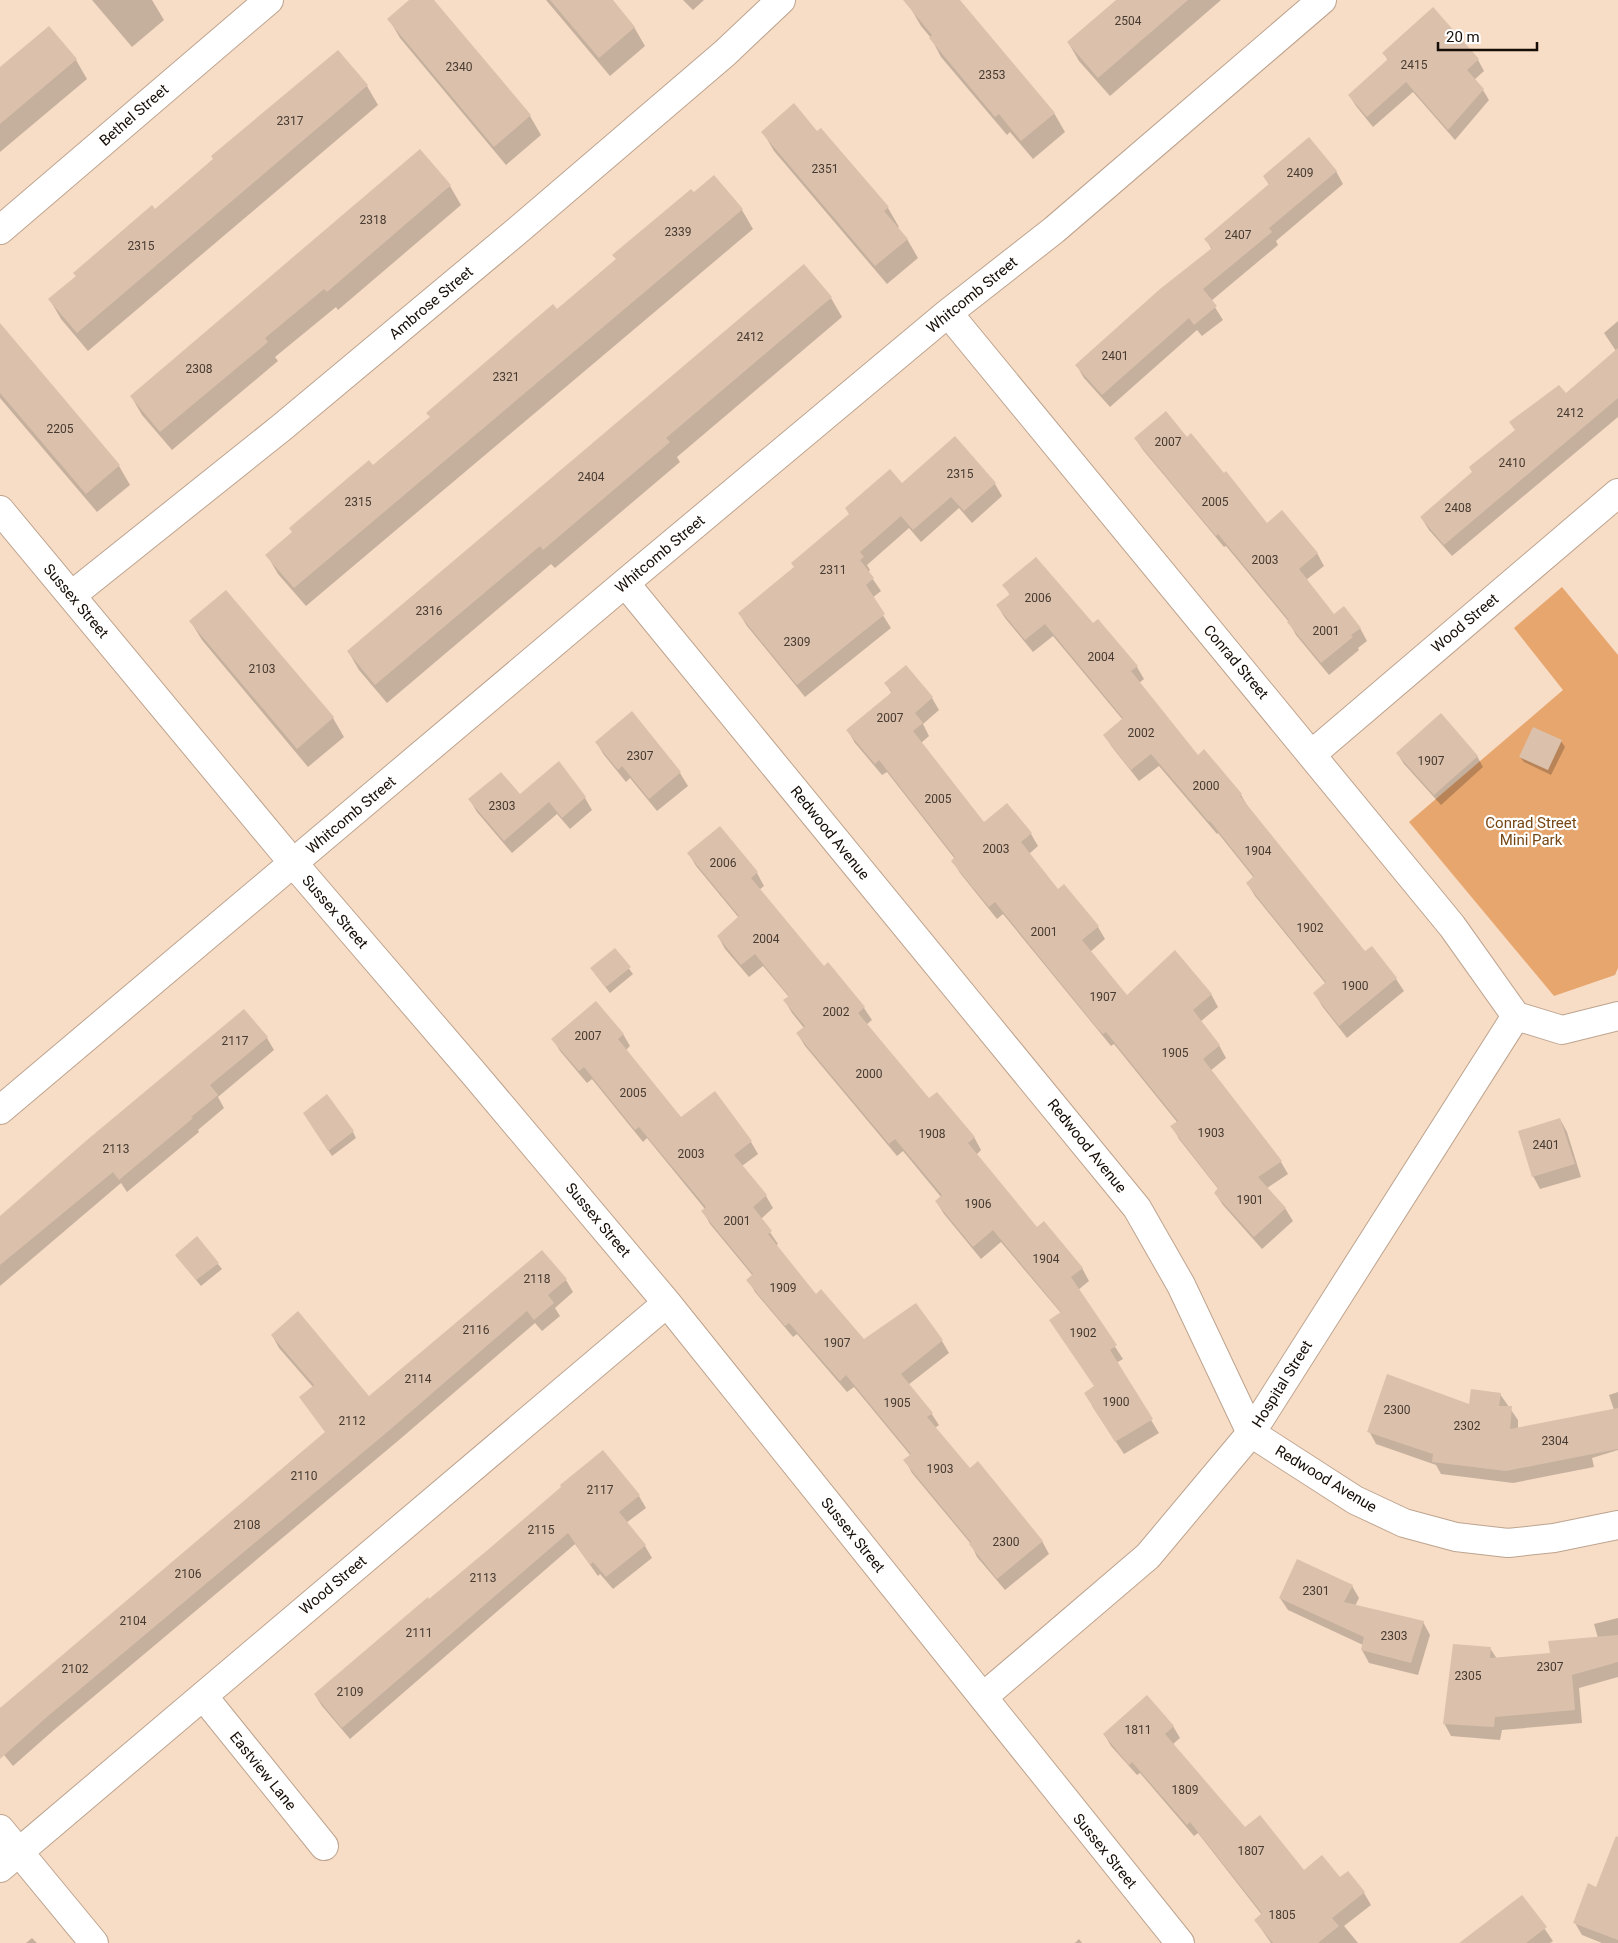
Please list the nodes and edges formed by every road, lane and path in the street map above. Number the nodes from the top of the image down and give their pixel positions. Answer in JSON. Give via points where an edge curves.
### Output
{"nodes":[{"id":1,"x":269,"y":0,"type":"edge"},
{"id":2,"x":780,"y":0,"type":"edge"},
{"id":3,"x":1322,"y":0,"type":"edge"},
{"id":4,"x":0,"y":230,"type":"edge"},
{"id":5,"x":948,"y":313,"type":"junction"},
{"id":6,"x":1618,"y":493,"type":"edge"},
{"id":7,"x":0,"y":510,"type":"edge"},
{"id":8,"x":625,"y":583,"type":"junction"},
{"id":9,"x":72,"y":595,"type":"junction"},
{"id":10,"x":1312,"y":754,"type":"junction"},
{"id":11,"x":294,"y":864,"type":"junction"},
{"id":12,"x":1516,"y":1016,"type":"junction"},
{"id":13,"x":1618,"y":1016,"type":"edge"},
{"id":14,"x":0,"y":1110,"type":"edge"},
{"id":15,"x":667,"y":1303,"type":"junction"},
{"id":16,"x":1251,"y":1433,"type":"junction"},
{"id":17,"x":1618,"y":1525,"type":"edge"},
{"id":18,"x":202,"y":1696,"type":"junction"},
{"id":19,"x":982,"y":1697,"type":"junction"},
{"id":20,"x":0,"y":1829,"type":"edge"},
{"id":21,"x":324,"y":1846,"type":"dead end"},
{"id":22,"x":10,"y":1860,"type":"edge"},
{"id":23,"x":94,"y":1943,"type":"edge"},
{"id":24,"x":1180,"y":1943,"type":"edge"}],
"edges":[{"from":1,"to":4,"type":"street","name":"Bethel Street"},
{"from":2,"to":9,"type":"street","name":"Ambrose Street","via":[[725,53],[517,231],[281,428]]},
{"from":3,"to":5,"type":"street","name":"Whitcomb Street","via":[[1054,230]]},
{"from":5,"to":8,"type":"street","name":"Whitcomb Street"},
{"from":5,"to":10,"type":"street","name":"Conrad Street"},
{"from":6,"to":10,"type":"street","name":"Wood Street"},
{"from":7,"to":9,"type":"street","name":"Sussex Street"},
{"from":8,"to":11,"type":"street","name":"Whitcomb Street"},
{"from":8,"to":16,"type":"street","name":"Redwood Avenue","via":[[1137,1208],[1181,1285]]},
{"from":9,"to":11,"type":"street","name":"Sussex Street"},
{"from":10,"to":12,"type":"street","name":"Conrad Street","via":[[1452,926]]},
{"from":11,"to":14,"type":"street","name":"Whitcomb Street"},
{"from":11,"to":15,"type":"street","name":"Sussex Street"},
{"from":12,"to":13,"type":"street","via":[[1562,1030]]},
{"from":12,"to":16,"type":"street","name":"Hospital Street"},
{"from":15,"to":18,"type":"street","name":"Wood Street"},
{"from":15,"to":19,"type":"street","name":"Sussex Street"},
{"from":16,"to":17,"type":"street","name":"Redwood Avenue","via":[[1355,1500],[1404,1523],[1456,1537],[1508,1543]]},
{"from":16,"to":19,"type":"street","name":"Hospital Street","via":[[1148,1556]]},
{"from":18,"to":21,"type":"street","name":"Eastview Lane"},
{"from":18,"to":22,"type":"street","name":"Wood Street"},
{"from":19,"to":24,"type":"street","name":"Sussex Street"},
{"from":20,"to":22,"type":"street"},
{"from":22,"to":23,"type":"street"}]}
